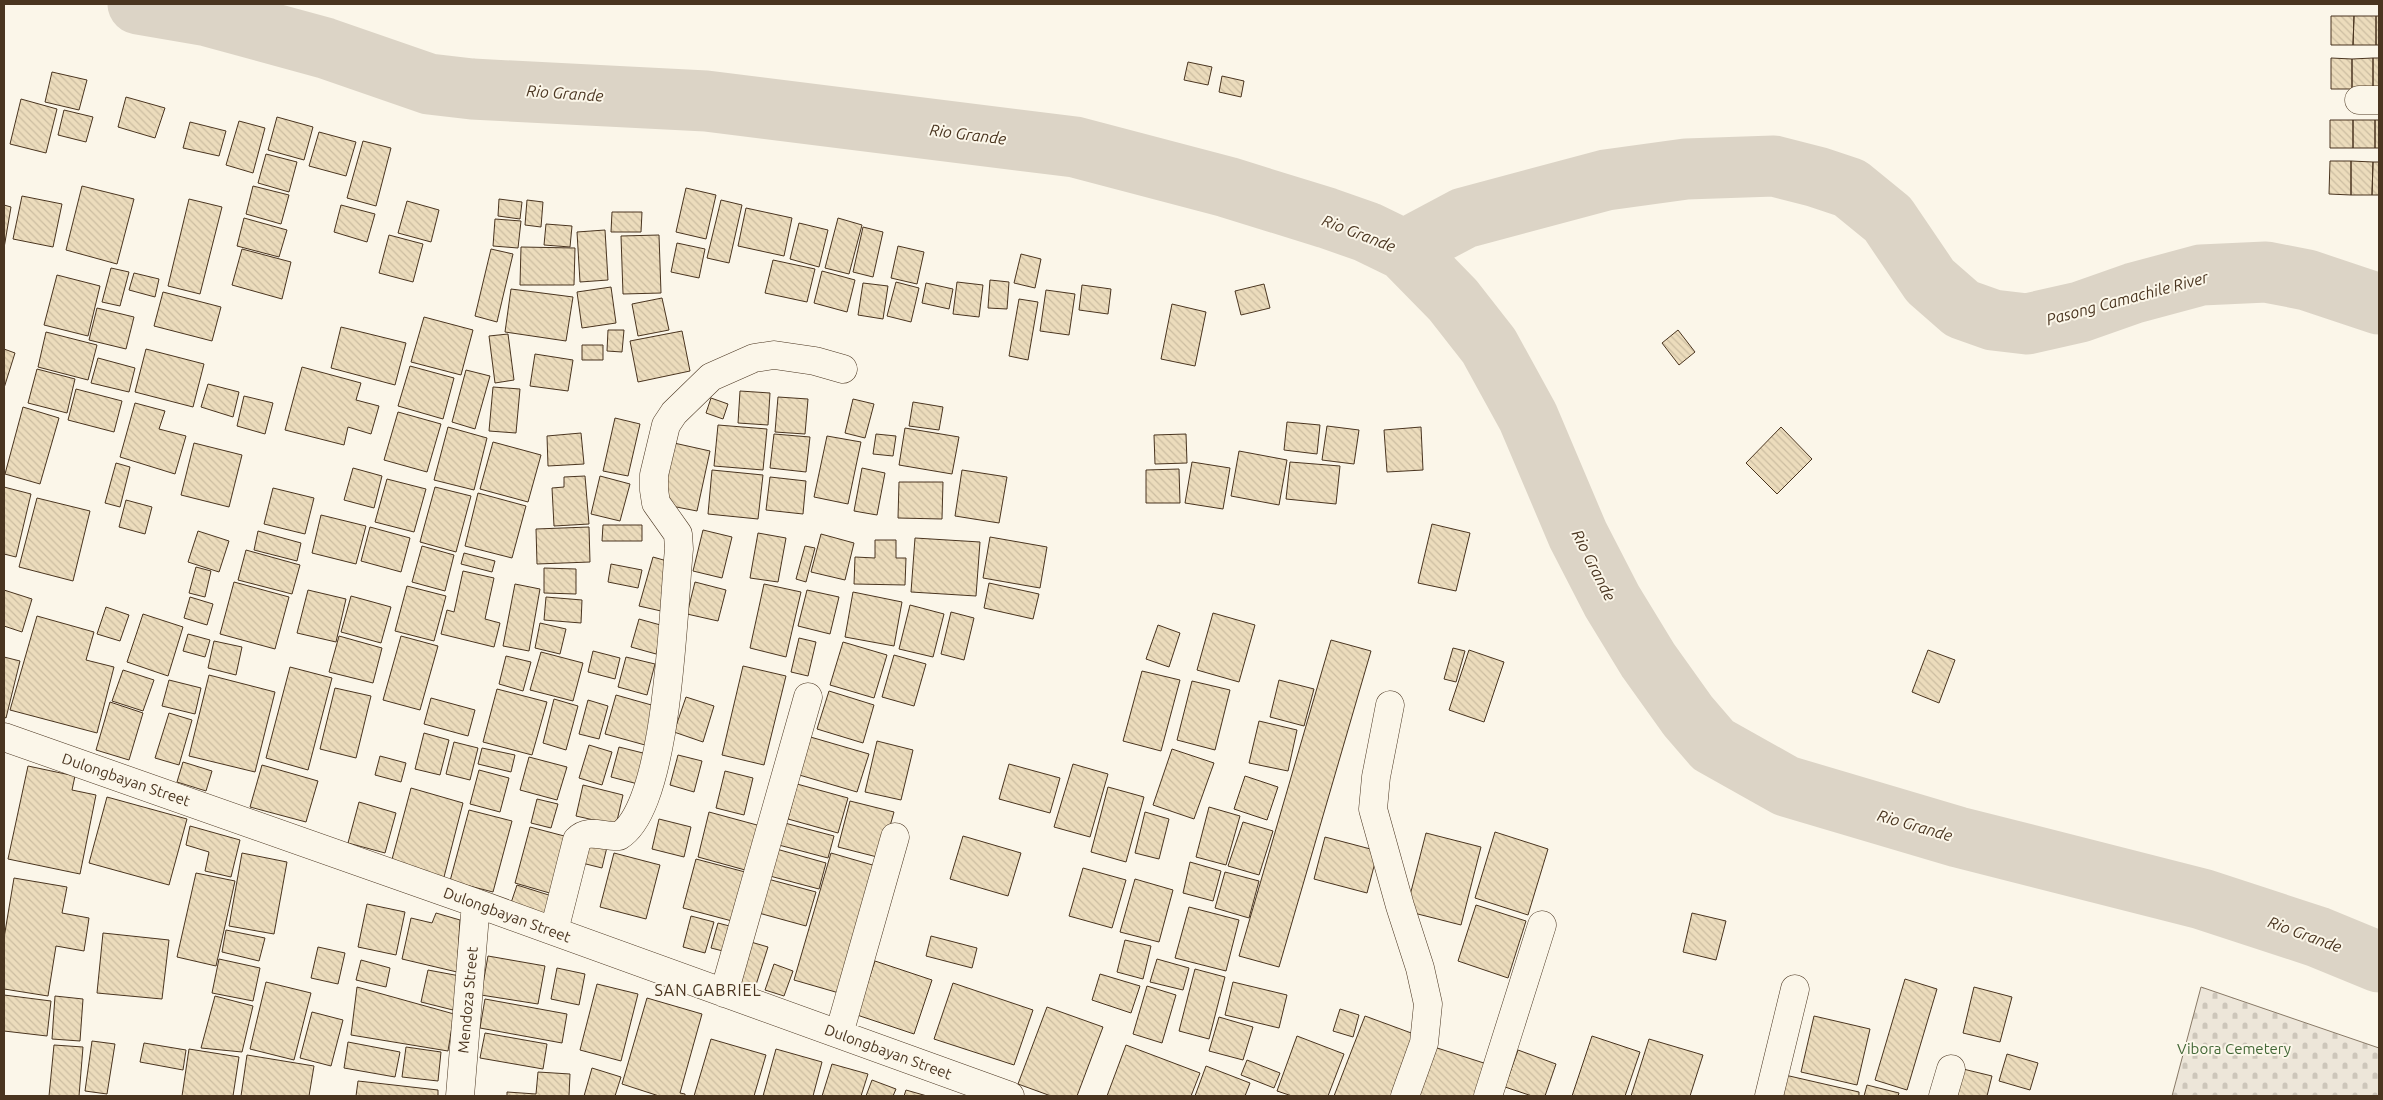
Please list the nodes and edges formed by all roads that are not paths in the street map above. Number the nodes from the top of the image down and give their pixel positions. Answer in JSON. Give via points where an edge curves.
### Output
{"nodes":[{"id":1,"x":843,"y":369,"type":"dead end"},
{"id":2,"x":808,"y":698,"type":"dead end"},
{"id":3,"x":1390,"y":705,"type":"dead end"},
{"id":4,"x":4,"y":737,"type":"edge"},
{"id":5,"x":894,"y":836,"type":"dead end"},
{"id":6,"x":476,"y":903,"type":"junction"},
{"id":7,"x":1542,"y":925,"type":"dead end"},
{"id":8,"x":554,"y":931,"type":"junction"},
{"id":9,"x":1795,"y":989,"type":"dead end"},
{"id":10,"x":724,"y":993,"type":"junction"},
{"id":11,"x":839,"y":1034,"type":"junction"},
{"id":12,"x":1950,"y":1069,"type":"dead end"},
{"id":13,"x":460,"y":1096,"type":"edge"},
{"id":14,"x":1010,"y":1096,"type":"edge"},
{"id":15,"x":1405,"y":1096,"type":"edge"},
{"id":16,"x":1488,"y":1096,"type":"edge"},
{"id":17,"x":1769,"y":1096,"type":"edge"},
{"id":18,"x":1943,"y":1096,"type":"edge"}],
"edges":[{"from":1,"to":8,"type":"street","via":[[815,361],[774,356],[754,358],[711,377],[674,412],[666,425],[654,475],[654,490],[656,503],[678,534],[679,549],[661,736],[646,796],[630,825],[619,836],[592,833],[582,834],[577,840]]},
{"from":2,"to":10,"type":"street"},
{"from":3,"to":15,"type":"street","via":[[1373,809],[1428,1004],[1424,1043]]},
{"from":4,"to":6,"type":"street","name":"Dulongbayan Street"},
{"from":5,"to":11,"type":"street"},
{"from":6,"to":8,"type":"street","name":"Dulongbayan Street"},
{"from":6,"to":13,"type":"street","name":"Mendoza Street"},
{"from":7,"to":16,"type":"street"},
{"from":8,"to":10,"type":"street","name":"Dulongbayan Street"},
{"from":9,"to":17,"type":"street"},
{"from":10,"to":11,"type":"street","name":"Dulongbayan Street"},
{"from":11,"to":14,"type":"street","name":"Dulongbayan Street"},
{"from":12,"to":18,"type":"street"}]}
